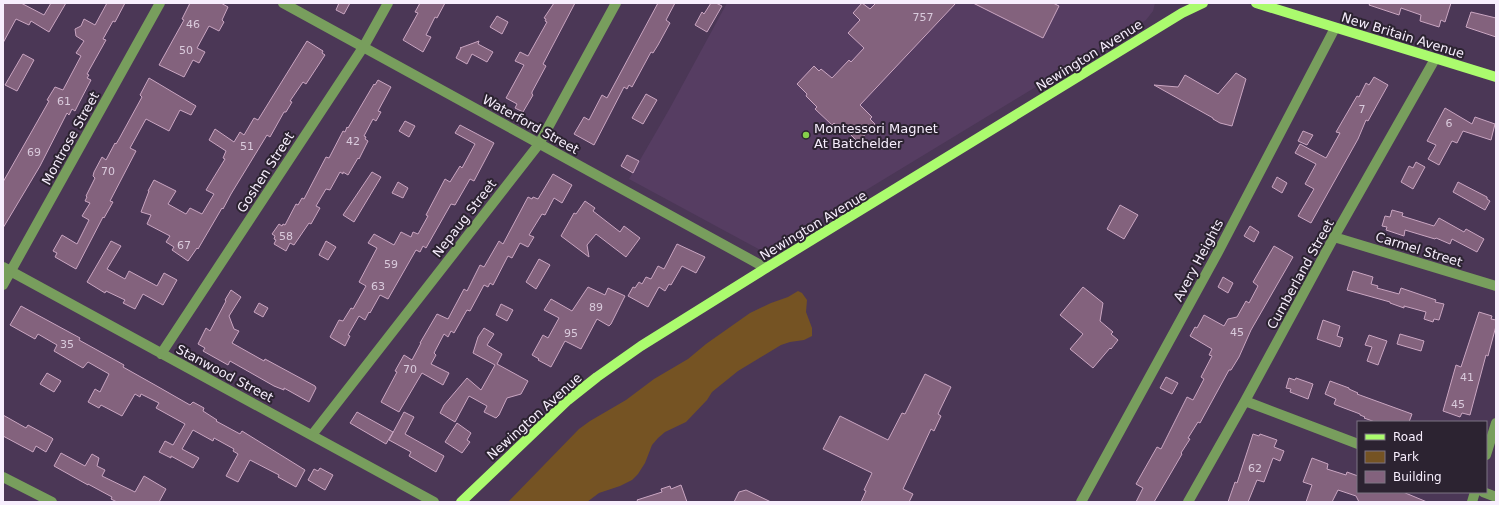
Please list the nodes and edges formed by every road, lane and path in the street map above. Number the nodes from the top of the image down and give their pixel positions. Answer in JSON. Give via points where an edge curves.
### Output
{"nodes":[{"id":1,"x":160,"y":3,"type":"edge"},
{"id":2,"x":283,"y":3,"type":"edge"},
{"id":3,"x":388,"y":3,"type":"edge"},
{"id":4,"x":616,"y":3,"type":"edge"},
{"id":5,"x":1202,"y":3,"type":"edge"},
{"id":6,"x":1256,"y":3,"type":"edge"},
{"id":7,"x":1335,"y":28,"type":"junction"},
{"id":8,"x":364,"y":46,"type":"junction"},
{"id":9,"x":1436,"y":59,"type":"junction"},
{"id":10,"x":1496,"y":77,"type":"edge"},
{"id":11,"x":539,"y":144,"type":"junction"},
{"id":12,"x":1334,"y":237,"type":"junction"},
{"id":13,"x":766,"y":268,"type":"junction"},
{"id":14,"x":7,"y":269,"type":"edge"},
{"id":15,"x":3,"y":285,"type":"edge"},
{"id":16,"x":1496,"y":286,"type":"edge"},
{"id":17,"x":161,"y":354,"type":"junction"},
{"id":18,"x":1245,"y":401,"type":"junction"},
{"id":19,"x":1496,"y":423,"type":"edge"},
{"id":20,"x":312,"y":435,"type":"junction"},
{"id":21,"x":1357,"y":444,"type":"edge"},
{"id":22,"x":1487,"y":452,"type":"edge"},
{"id":23,"x":3,"y":476,"type":"edge"},
{"id":24,"x":1486,"y":493,"type":"edge"},
{"id":25,"x":1496,"y":497,"type":"edge"},
{"id":26,"x":52,"y":502,"type":"edge"},
{"id":27,"x":434,"y":502,"type":"edge"},
{"id":28,"x":461,"y":502,"type":"edge"},
{"id":29,"x":1081,"y":502,"type":"edge"},
{"id":30,"x":1188,"y":502,"type":"edge"}],
"edges":[{"from":1,"to":14,"type":"street","name":"Montrose Street"},
{"from":2,"to":8,"type":"street","name":"Waterford Street"},
{"from":3,"to":8,"type":"street","name":"Goshen Street"},
{"from":4,"to":11,"type":"street","name":"Nepaug Street"},
{"from":5,"to":13,"type":"main road","name":"Newington Avenue"},
{"from":6,"to":7,"type":"main road","name":"New Britain Avenue"},
{"from":7,"to":9,"type":"main road","name":"New Britain Avenue"},
{"from":7,"to":29,"type":"street","name":"Avery Heights","via":[[1218,252]]},
{"from":8,"to":11,"type":"street","name":"Waterford Street"},
{"from":8,"to":17,"type":"street","name":"Goshen Street"},
{"from":9,"to":10,"type":"main road","name":"New Britain Avenue"},
{"from":9,"to":12,"type":"street","name":"Cumberland Street"},
{"from":11,"to":13,"type":"street","name":"Waterford Street"},
{"from":11,"to":20,"type":"street","name":"Nepaug Street"},
{"from":12,"to":16,"type":"street","name":"Carmel Street"},
{"from":12,"to":18,"type":"street","name":"Cumberland Street"},
{"from":13,"to":28,"type":"main road","name":"Newington Avenue","via":[[641,346],[597,377],[563,404]]},
{"from":14,"to":15,"type":"street","name":"Montrose Street"},
{"from":14,"to":17,"type":"street","name":"Stanwood Street"},
{"from":17,"to":20,"type":"street","name":"Stanwood Street"},
{"from":18,"to":21,"type":"street"},
{"from":18,"to":30,"type":"street","name":"Cumberland Street"},
{"from":19,"to":22,"type":"street"},
{"from":20,"to":27,"type":"street","name":"Stanwood Street"},
{"from":23,"to":26,"type":"street"},
{"from":24,"to":25,"type":"street"}]}
